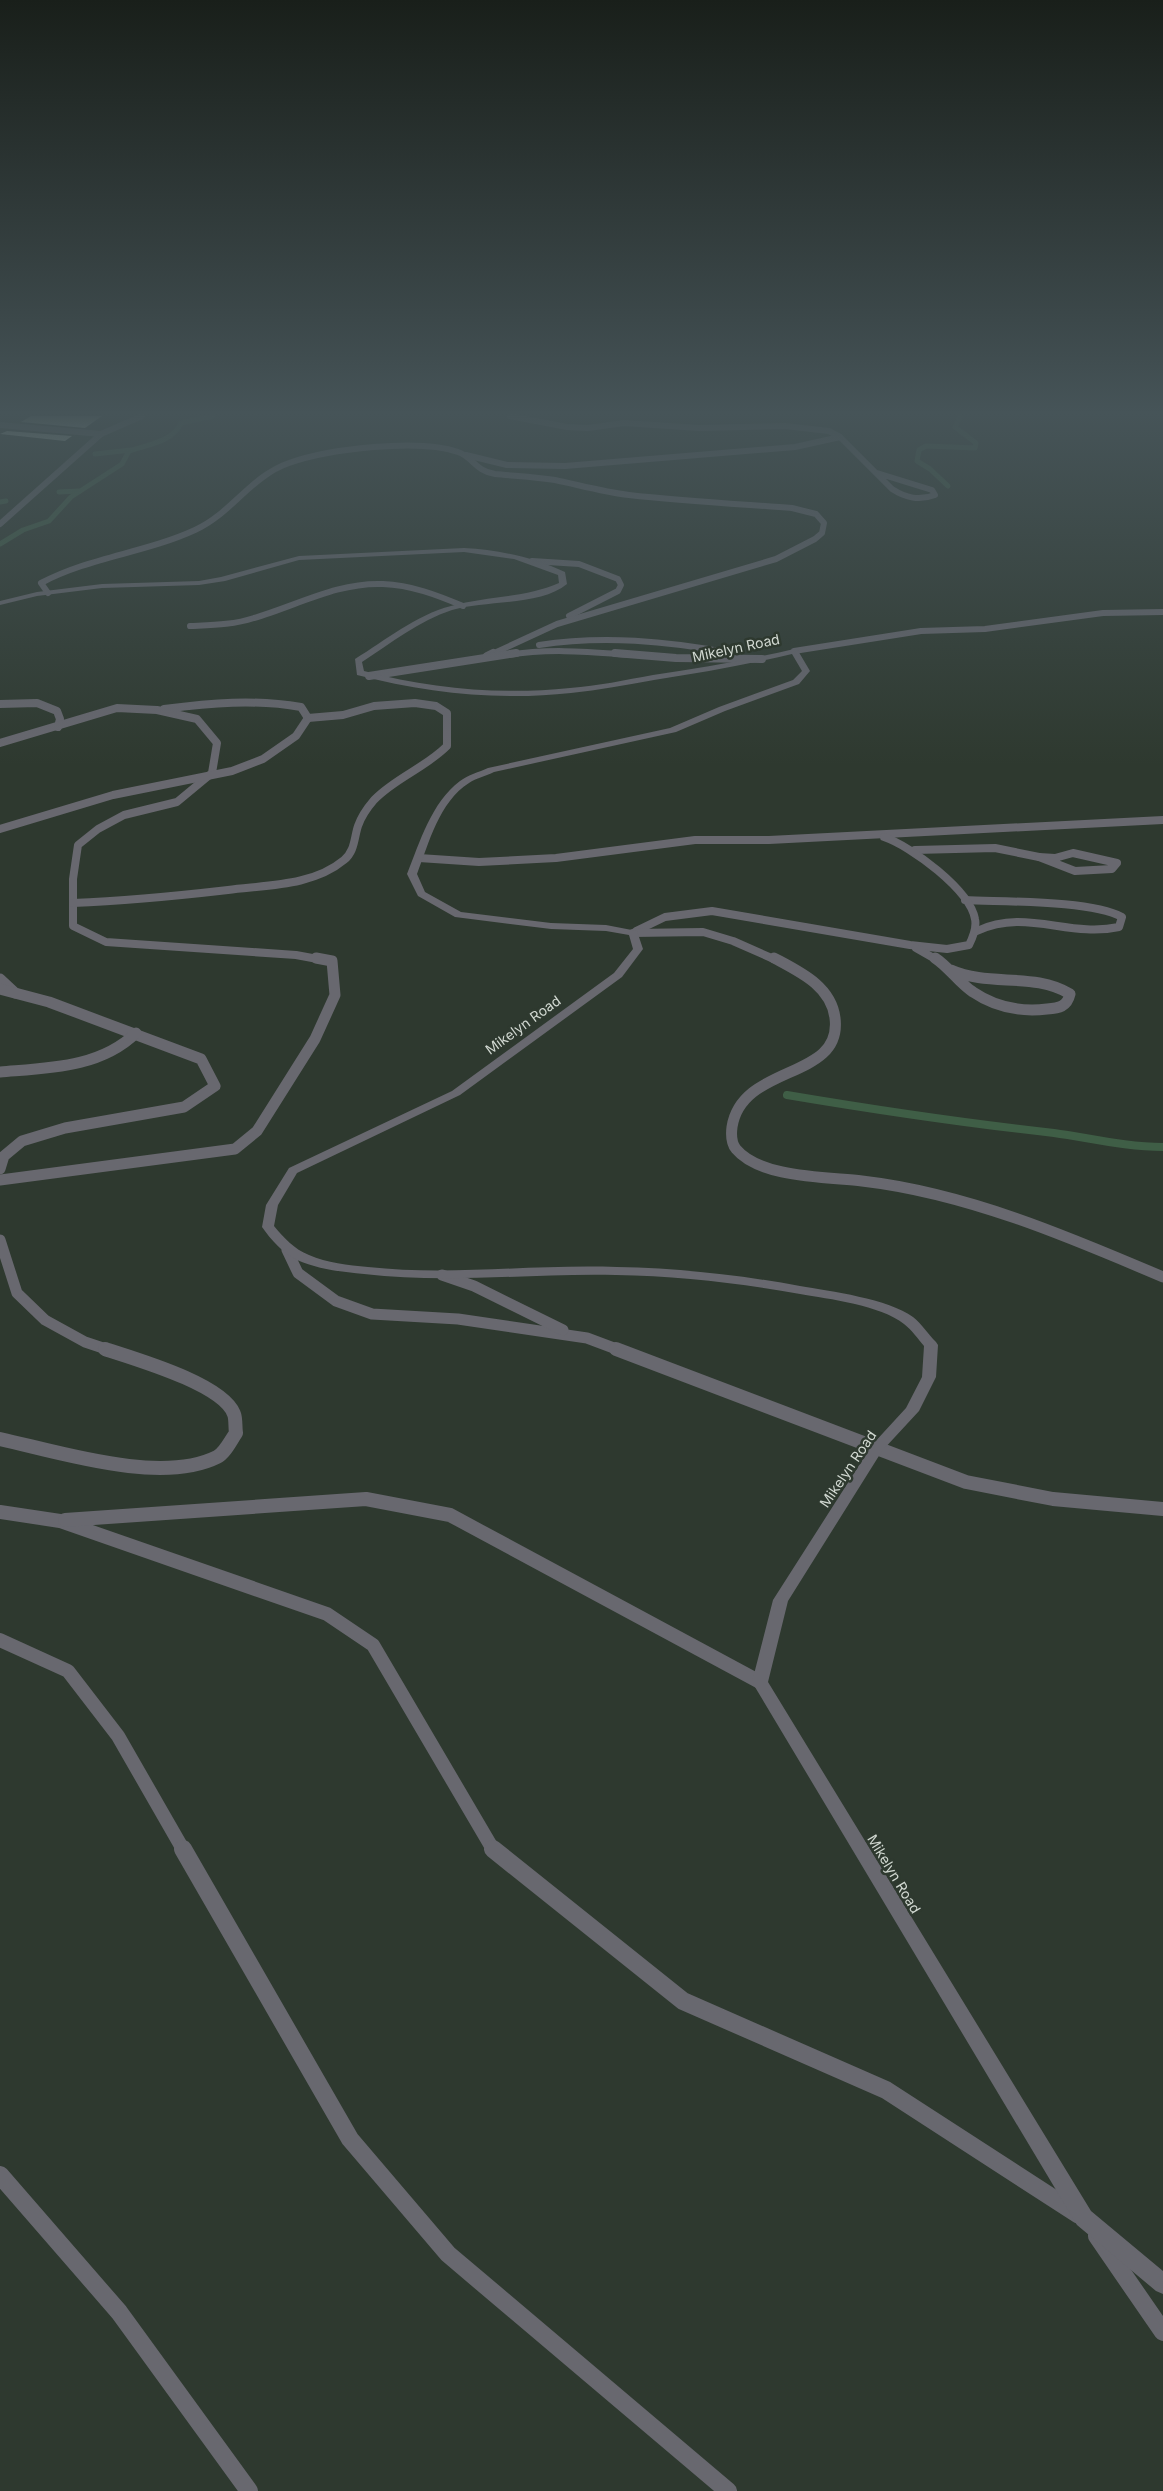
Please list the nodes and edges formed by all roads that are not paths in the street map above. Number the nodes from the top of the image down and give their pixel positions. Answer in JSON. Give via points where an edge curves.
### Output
{"nodes":[{"id":1,"x":188,"y":532,"type":"edge"},
{"id":2,"x":822,"y":532,"type":"edge"},
{"id":3,"x":532,"y":561,"type":"junction"},
{"id":4,"x":48,"y":593,"type":"junction"},
{"id":5,"x":0,"y":603,"type":"edge"},
{"id":6,"x":463,"y":606,"type":"junction"},
{"id":7,"x":1163,"y":612,"type":"edge"},
{"id":8,"x":557,"y":624,"type":"junction"},
{"id":9,"x":190,"y":626,"type":"dead end"},
{"id":10,"x":794,"y":651,"type":"junction"},
{"id":11,"x":521,"y":652,"type":"junction"},
{"id":12,"x":487,"y":656,"type":"junction"},
{"id":13,"x":762,"y":659,"type":"junction"},
{"id":14,"x":369,"y":676,"type":"junction"},
{"id":15,"x":0,"y":704,"type":"edge"},
{"id":16,"x":157,"y":710,"type":"junction"},
{"id":17,"x":308,"y":718,"type":"junction"},
{"id":18,"x":58,"y":727,"type":"junction"},
{"id":19,"x":0,"y":743,"type":"edge"},
{"id":20,"x":207,"y":777,"type":"junction"},
{"id":21,"x":1163,"y":820,"type":"edge"},
{"id":22,"x":3,"y":830,"type":"edge"},
{"id":23,"x":873,"y":835,"type":"junction"},
{"id":24,"x":915,"y":850,"type":"junction"},
{"id":25,"x":1038,"y":857,"type":"junction"},
{"id":26,"x":419,"y":858,"type":"junction"},
{"id":27,"x":965,"y":900,"type":"junction"},
{"id":28,"x":73,"y":903,"type":"junction"},
{"id":29,"x":977,"y":931,"type":"junction"},
{"id":30,"x":633,"y":933,"type":"junction"},
{"id":31,"x":910,"y":945,"type":"junction"},
{"id":32,"x":951,"y":970,"type":"junction"},
{"id":33,"x":0,"y":978,"type":"edge"},
{"id":34,"x":0,"y":989,"type":"edge"},
{"id":35,"x":15,"y":993,"type":"junction"},
{"id":36,"x":136,"y":1033,"type":"junction"},
{"id":37,"x":0,"y":1072,"type":"edge"},
{"id":38,"x":0,"y":1169,"type":"edge"},
{"id":39,"x":0,"y":1180,"type":"edge"},
{"id":40,"x":0,"y":1240,"type":"edge"},
{"id":41,"x":287,"y":1250,"type":"junction"},
{"id":42,"x":430,"y":1272,"type":"junction"},
{"id":43,"x":1163,"y":1277,"type":"edge"},
{"id":44,"x":587,"y":1338,"type":"junction"},
{"id":45,"x":0,"y":1439,"type":"edge"},
{"id":46,"x":877,"y":1448,"type":"junction"},
{"id":47,"x":1163,"y":1509,"type":"edge"},
{"id":48,"x":0,"y":1512,"type":"edge"},
{"id":49,"x":60,"y":1521,"type":"junction"},
{"id":50,"x":0,"y":1640,"type":"edge"},
{"id":51,"x":760,"y":1682,"type":"junction"},
{"id":52,"x":0,"y":2175,"type":"edge"},
{"id":53,"x":1084,"y":2218,"type":"junction"},
{"id":54,"x":1163,"y":2284,"type":"edge"},
{"id":55,"x":1163,"y":2332,"type":"edge"},
{"id":56,"x":249,"y":2491,"type":"edge"},
{"id":57,"x":728,"y":2491,"type":"edge"}],
"edges":[{"from":1,"to":4,"type":"lane","via":[[54,575],[41,583]]},
{"from":2,"to":8,"type":"lane","via":[[816,539],[776,560]]},
{"from":3,"to":4,"type":"street","via":[[492,551],[464,550],[299,558],[199,583],[102,586]]},
{"from":3,"to":6,"type":"street","via":[[562,574],[563,584],[549,592]]},
{"from":3,"to":8,"type":"lane","via":[[579,564],[609,574],[621,585],[612,595],[583,607]]},
{"from":4,"to":5,"type":"street"},
{"from":6,"to":9,"type":"lane","via":[[408,585],[369,583],[330,591],[239,622]]},
{"from":6,"to":14,"type":"street","via":[[437,613],[358,661],[360,673]]},
{"from":7,"to":10,"type":"lane","via":[[1103,613],[985,629],[922,631]]},
{"from":8,"to":12,"type":"lane"},
{"from":10,"to":13,"type":"street","name":"Mikelyn Road"},
{"from":10,"to":26,"type":"street","name":"Mikelyn Road","via":[[806,671],[796,682],[673,730],[492,770],[464,782],[434,818]]},
{"from":11,"to":12,"type":"lane"},
{"from":11,"to":13,"type":"lane","via":[[570,650],[676,658]]},
{"from":11,"to":13,"type":"lane","via":[[563,640],[595,640],[709,648]]},
{"from":12,"to":14,"type":"lane"},
{"from":13,"to":14,"type":"street","name":"Mikelyn Road","via":[[736,666],[569,691],[520,693],[443,689],[388,682]]},
{"from":15,"to":18,"type":"lane","via":[[37,703],[57,711],[60,718]]},
{"from":16,"to":17,"type":"lane","via":[[213,702],[271,700],[302,707]]},
{"from":16,"to":18,"type":"lane","via":[[117,708]]},
{"from":16,"to":20,"type":"lane","via":[[197,719],[217,743],[212,773]]},
{"from":17,"to":20,"type":"lane","via":[[296,736],[263,759]]},
{"from":17,"to":28,"type":"lane","via":[[343,715],[374,706],[415,703],[436,706],[447,713],[447,746],[440,754],[399,779],[373,802],[359,823],[355,845],[345,859],[325,873],[299,881],[157,899]]},
{"from":18,"to":19,"type":"lane"},
{"from":20,"to":22,"type":"lane","via":[[113,795]]},
{"from":20,"to":28,"type":"lane","via":[[177,802],[124,815],[78,845]]},
{"from":21,"to":23,"type":"lane"},
{"from":23,"to":24,"type":"lane"},
{"from":23,"to":26,"type":"lane","via":[[696,840],[556,858],[479,862]]},
{"from":24,"to":25,"type":"lane","via":[[995,848]]},
{"from":24,"to":27,"type":"lane"},
{"from":25,"to":25,"type":"lane","via":[[1055,858],[1073,853],[1118,863],[1112,869],[1075,871]]},
{"from":26,"to":30,"type":"street","name":"Mikelyn Road","via":[[412,874],[421,894],[459,915]]},
{"from":27,"to":29,"type":"lane","via":[[976,917]]},
{"from":27,"to":29,"type":"lane","via":[[1085,907],[1111,910],[1122,917],[1118,927],[1104,932],[1081,932],[1013,920],[988,923]]},
{"from":28,"to":39,"type":"lane","via":[[73,926],[106,942],[296,955],[332,961],[335,995],[315,1039],[257,1131],[235,1149]]},
{"from":29,"to":31,"type":"lane","via":[[969,945],[947,948]]},
{"from":30,"to":31,"type":"lane","via":[[665,917],[712,911]]},
{"from":30,"to":41,"type":"street","name":"Mikelyn Road","via":[[638,949],[618,975],[456,1092],[293,1171],[272,1205],[268,1227]]},
{"from":30,"to":43,"type":"lane","via":[[704,932],[791,967],[816,982],[830,998],[836,1022],[834,1042],[819,1057],[798,1070],[769,1080],[748,1092],[736,1111],[730,1134],[736,1150],[751,1162],[778,1171],[877,1184],[945,1198],[1083,1242]]},
{"from":31,"to":32,"type":"lane"},
{"from":32,"to":32,"type":"lane","via":[[974,992],[1010,1009],[1030,1012],[1060,1008],[1068,1002],[1070,994],[1060,986],[982,980]]},
{"from":33,"to":35,"type":"lane"},
{"from":34,"to":35,"type":"lane"},
{"from":35,"to":36,"type":"lane"},
{"from":36,"to":37,"type":"lane","via":[[128,1044],[109,1055],[59,1066]]},
{"from":36,"to":38,"type":"lane","via":[[201,1059],[215,1086],[184,1107],[65,1128],[22,1141],[4,1156]]},
{"from":40,"to":45,"type":"lane","via":[[17,1293],[45,1320],[84,1342],[166,1370],[213,1391],[234,1413],[236,1434],[219,1456],[192,1465],[129,1468]]},
{"from":41,"to":42,"type":"street","name":"Mikelyn Road","via":[[317,1263],[358,1270]]},
{"from":41,"to":44,"type":"lane","via":[[298,1273],[336,1301],[372,1314],[458,1319]]},
{"from":42,"to":44,"type":"lane","via":[[465,1280],[547,1324]]},
{"from":42,"to":46,"type":"street","name":"Mikelyn Road","via":[[558,1270],[747,1279],[857,1301],[906,1318],[931,1345],[929,1377],[912,1411]]},
{"from":44,"to":46,"type":"lane"},
{"from":46,"to":47,"type":"lane","via":[[966,1482],[1054,1499]]},
{"from":46,"to":51,"type":"street","name":"Mikelyn Road","via":[[781,1600]]},
{"from":48,"to":49,"type":"lane"},
{"from":49,"to":51,"type":"lane","via":[[366,1500],[450,1515]]},
{"from":49,"to":53,"type":"lane","via":[[327,1614],[374,1645],[496,1853],[683,2001],[886,2090]]},
{"from":50,"to":57,"type":"lane","via":[[68,1671],[118,1736],[350,2138],[442,2247]]},
{"from":51,"to":53,"type":"street","name":"Mikelyn Road"},
{"from":52,"to":56,"type":"lane","via":[[119,2312]]},
{"from":53,"to":54,"type":"street","name":"Mikelyn Road"},
{"from":53,"to":55,"type":"lane"}]}
